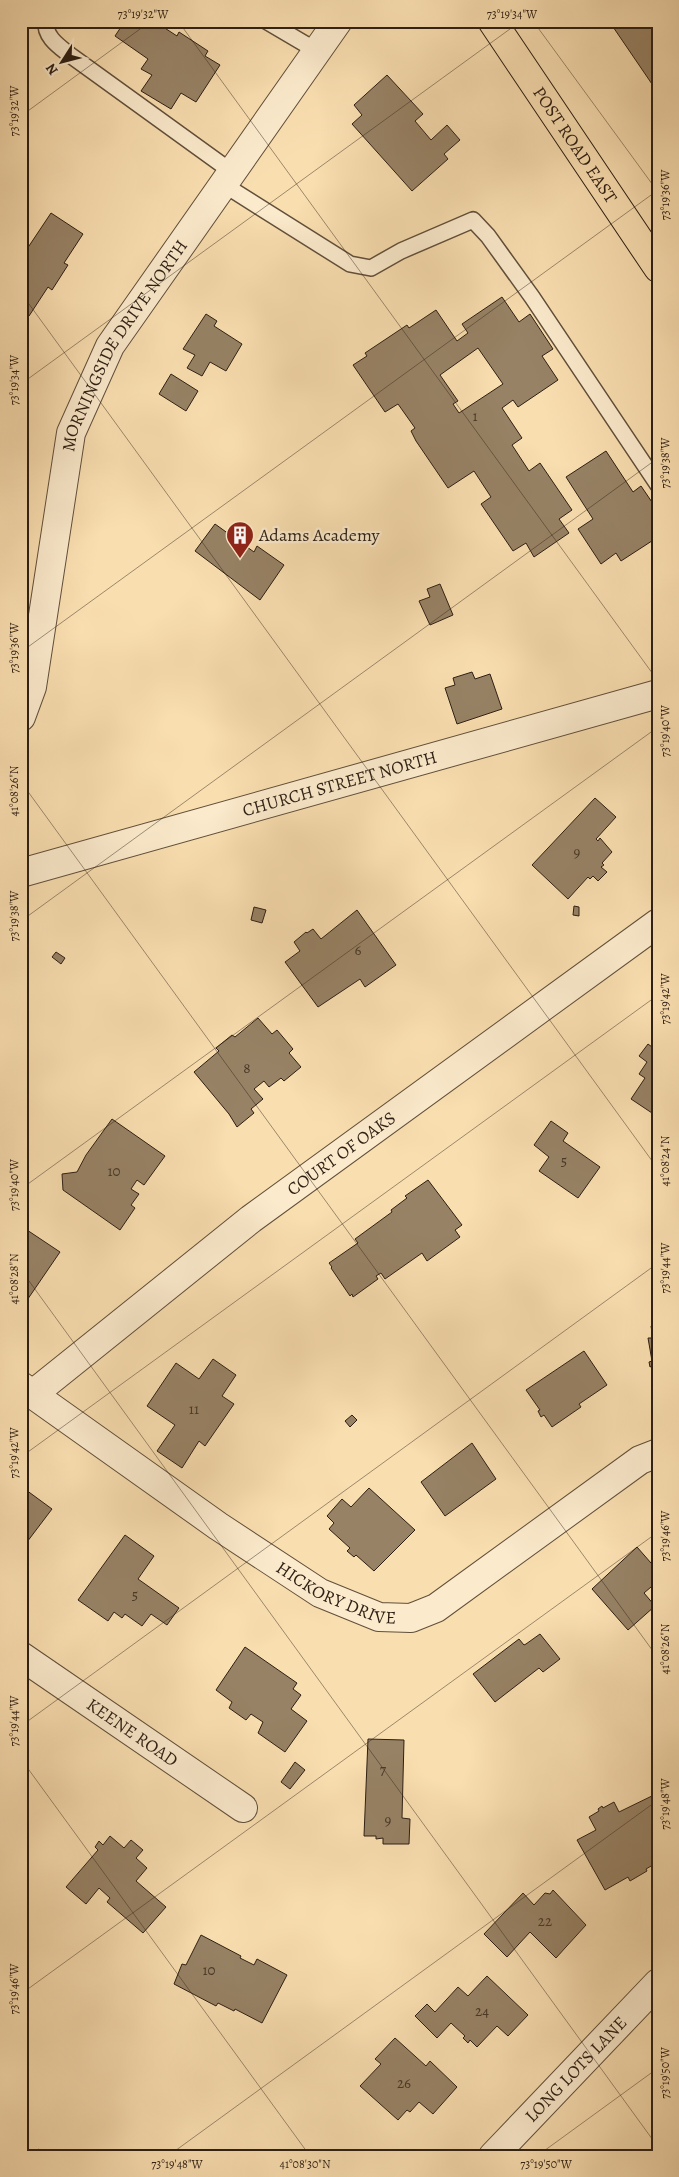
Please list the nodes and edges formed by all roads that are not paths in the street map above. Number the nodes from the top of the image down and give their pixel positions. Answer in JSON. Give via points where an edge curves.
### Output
{"nodes":[{"id":1,"x":46,"y":21,"type":"edge"},
{"id":2,"x":266,"y":21,"type":"edge"},
{"id":3,"x":338,"y":21,"type":"edge"},
{"id":4,"x":492,"y":21,"type":"edge"},
{"id":5,"x":317,"y":51,"type":"junction"},
{"id":6,"x":228,"y":178,"type":"junction"},
{"id":7,"x":658,"y":268,"type":"edge"},
{"id":8,"x":658,"y":484,"type":"edge"},
{"id":9,"x":658,"y":694,"type":"edge"},
{"id":10,"x":21,"y":717,"type":"edge"},
{"id":11,"x":21,"y":873,"type":"edge"},
{"id":12,"x":658,"y":923,"type":"edge"},
{"id":13,"x":27,"y":1390,"type":"edge"},
{"id":14,"x":658,"y":1453,"type":"edge"},
{"id":15,"x":21,"y":1656,"type":"edge"},
{"id":16,"x":243,"y":1808,"type":"dead end"},
{"id":17,"x":658,"y":1983,"type":"edge"},
{"id":18,"x":493,"y":2156,"type":"edge"}],
"edges":[{"from":1,"to":6,"type":"lane","via":[[52,40]]},
{"from":2,"to":5,"type":"lane"},
{"from":3,"to":5,"type":"street","name":"MORNINGSIDE DRIVE NORTH"},
{"from":4,"to":7,"type":"main road","name":"POST ROAD EAST"},
{"from":5,"to":6,"type":"street","name":"MORNINGSIDE DRIVE NORTH"},
{"from":6,"to":8,"type":"lane","via":[[350,264],[371,268],[400,251],[473,220],[532,297]]},
{"from":6,"to":10,"type":"street","name":"MORNINGSIDE DRIVE NORTH","via":[[110,346],[71,433],[32,687]]},
{"from":9,"to":11,"type":"street","name":"CHURCH STREET NORTH"},
{"from":12,"to":13,"type":"street","name":"COURT OF OAKS","via":[[251,1219]]},
{"from":13,"to":14,"type":"street","name":"HICKORY DRIVE","via":[[218,1526],[320,1593],[379,1617],[411,1618],[436,1608],[640,1460]]},
{"from":15,"to":16,"type":"street","name":"KEENE ROAD"},
{"from":17,"to":18,"type":"street","name":"LONG LOTS LANE"}]}
